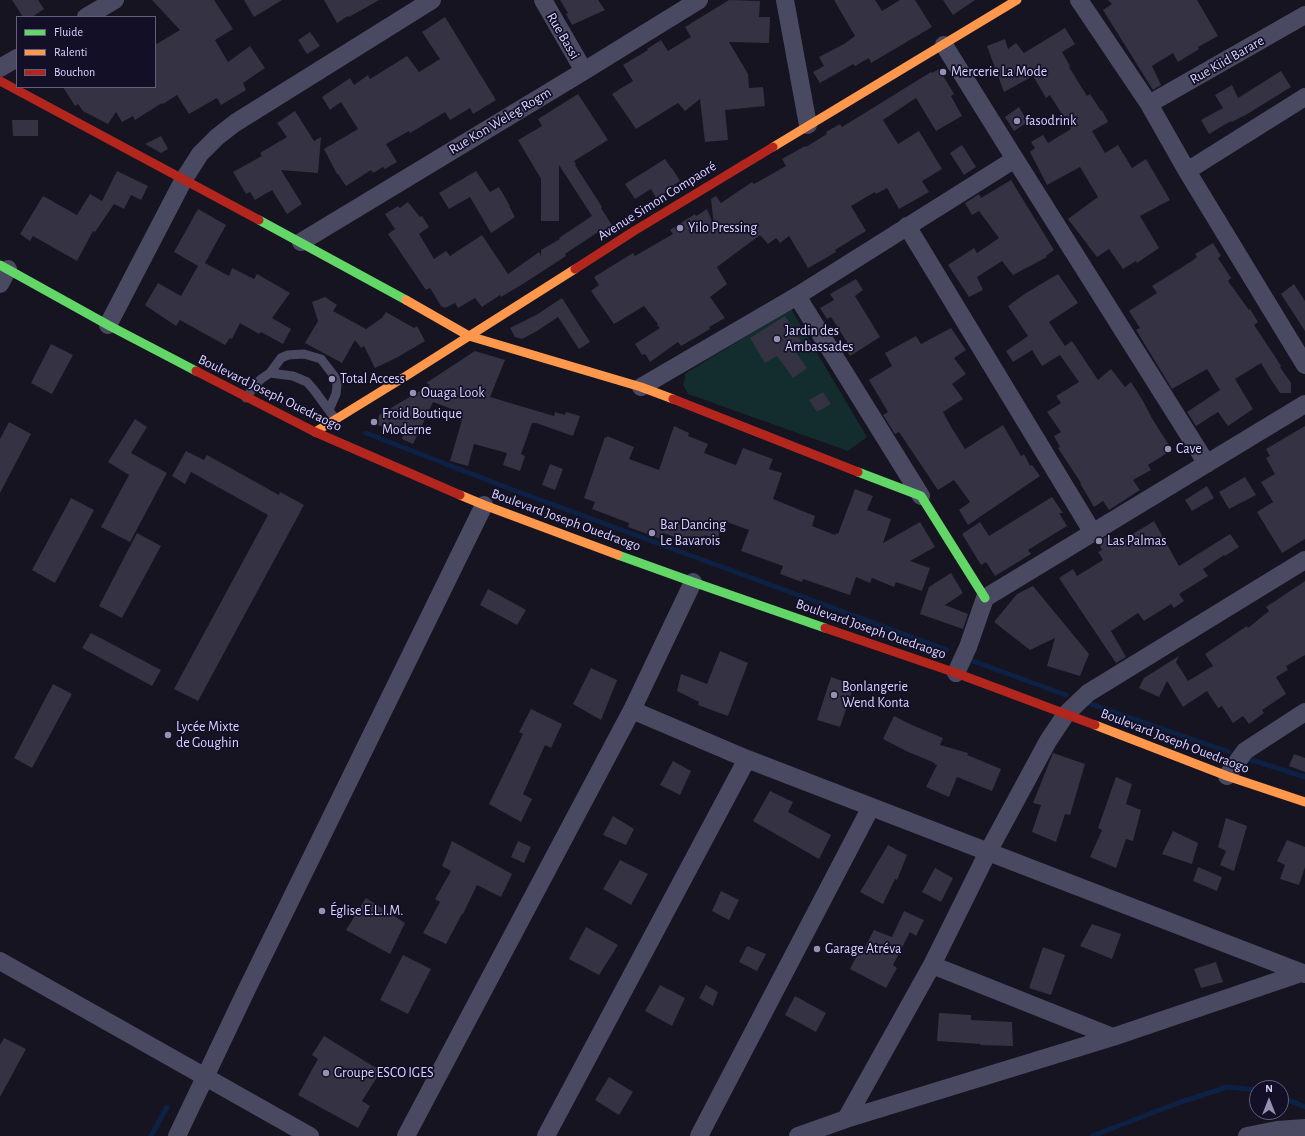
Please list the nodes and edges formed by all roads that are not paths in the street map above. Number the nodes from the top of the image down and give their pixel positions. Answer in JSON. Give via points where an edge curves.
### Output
{"nodes":[{"id":1,"x":114,"y":0,"type":"edge"},
{"id":2,"x":432,"y":0,"type":"edge"},
{"id":3,"x":543,"y":0,"type":"edge"},
{"id":4,"x":699,"y":0,"type":"edge"},
{"id":5,"x":785,"y":0,"type":"edge"},
{"id":6,"x":1017,"y":0,"type":"edge"},
{"id":7,"x":1079,"y":0,"type":"edge"},
{"id":8,"x":1305,"y":15,"type":"edge"},
{"id":9,"x":88,"y":16,"type":"edge"},
{"id":10,"x":944,"y":45,"type":"junction"},
{"id":11,"x":16,"y":59,"type":"edge"},
{"id":12,"x":0,"y":68,"type":"edge"},
{"id":13,"x":584,"y":71,"type":"junction"},
{"id":14,"x":0,"y":81,"type":"edge"},
{"id":15,"x":1305,"y":97,"type":"edge"},
{"id":16,"x":1149,"y":104,"type":"junction"},
{"id":17,"x":808,"y":125,"type":"junction"},
{"id":18,"x":1015,"y":159,"type":"junction"},
{"id":19,"x":1188,"y":171,"type":"junction"},
{"id":20,"x":184,"y":179,"type":"junction"},
{"id":21,"x":907,"y":226,"type":"junction"},
{"id":22,"x":301,"y":242,"type":"junction"},
{"id":23,"x":3,"y":273,"type":"edge"},
{"id":24,"x":797,"y":296,"type":"junction"},
{"id":25,"x":108,"y":324,"type":"junction"},
{"id":26,"x":469,"y":336,"type":"junction"},
{"id":27,"x":1305,"y":365,"type":"edge"},
{"id":28,"x":270,"y":373,"type":"junction"},
{"id":29,"x":642,"y":387,"type":"junction"},
{"id":30,"x":246,"y":398,"type":"junction"},
{"id":31,"x":1305,"y":404,"type":"edge"},
{"id":32,"x":329,"y":410,"type":"junction"},
{"id":33,"x":336,"y":420,"type":"junction"},
{"id":34,"x":315,"y":432,"type":"junction"},
{"id":35,"x":1208,"y":464,"type":"junction"},
{"id":36,"x":921,"y":496,"type":"junction"},
{"id":37,"x":484,"y":505,"type":"junction"},
{"id":38,"x":1093,"y":534,"type":"junction"},
{"id":39,"x":1305,"y":560,"type":"edge"},
{"id":40,"x":693,"y":582,"type":"junction"},
{"id":41,"x":985,"y":598,"type":"junction"},
{"id":42,"x":956,"y":673,"type":"junction"},
{"id":43,"x":632,"y":710,"type":"junction"},
{"id":44,"x":1305,"y":712,"type":"edge"},
{"id":45,"x":1066,"y":714,"type":"junction"},
{"id":46,"x":747,"y":759,"type":"junction"},
{"id":47,"x":1227,"y":776,"type":"junction"},
{"id":48,"x":1305,"y":802,"type":"edge"},
{"id":49,"x":871,"y":807,"type":"junction"},
{"id":50,"x":988,"y":852,"type":"junction"},
{"id":51,"x":0,"y":961,"type":"edge"},
{"id":52,"x":932,"y":965,"type":"junction"},
{"id":53,"x":1303,"y":974,"type":"edge"},
{"id":54,"x":1113,"y":1037,"type":"junction"},
{"id":55,"x":206,"y":1077,"type":"junction"},
{"id":56,"x":846,"y":1119,"type":"junction"},
{"id":57,"x":1305,"y":1128,"type":"edge"},
{"id":58,"x":177,"y":1136,"type":"edge"},
{"id":59,"x":310,"y":1136,"type":"edge"},
{"id":60,"x":406,"y":1136,"type":"edge"},
{"id":61,"x":546,"y":1136,"type":"edge"},
{"id":62,"x":699,"y":1136,"type":"edge"},
{"id":63,"x":798,"y":1136,"type":"edge"},
{"id":64,"x":1247,"y":1136,"type":"edge"}],
"edges":[{"from":1,"to":9,"type":"street"},
{"from":2,"to":20,"type":"street","via":[[235,123],[216,137],[200,154]]},
{"from":3,"to":13,"type":"street","name":"Rue Bassi"},
{"from":4,"to":13,"type":"street","name":"Rue Kon Weleg Rogm"},
{"from":5,"to":17,"type":"street"},
{"from":6,"to":10,"type":"street","name":"Avenue Simon Compaoré"},
{"from":7,"to":16,"type":"street"},
{"from":8,"to":16,"type":"street","name":"Rue Kiid Barare"},
{"from":10,"to":17,"type":"street","name":"Avenue Simon Compaoré"},
{"from":10,"to":18,"type":"street"},
{"from":11,"to":12,"type":"street"},
{"from":13,"to":22,"type":"street","name":"Rue Kon Weleg Rogm"},
{"from":14,"to":20,"type":"street"},
{"from":15,"to":19,"type":"street"},
{"from":16,"to":19,"type":"street"},
{"from":17,"to":26,"type":"street","name":"Avenue Simon Compaoré"},
{"from":18,"to":21,"type":"street"},
{"from":18,"to":35,"type":"street"},
{"from":19,"to":27,"type":"street"},
{"from":20,"to":22,"type":"street"},
{"from":20,"to":25,"type":"street"},
{"from":21,"to":24,"type":"street"},
{"from":21,"to":38,"type":"street"},
{"from":22,"to":26,"type":"street"},
{"from":23,"to":25,"type":"street","name":"Boulevard Joseph Ouedraogo"},
{"from":24,"to":29,"type":"street"},
{"from":24,"to":36,"type":"street"},
{"from":25,"to":30,"type":"street","name":"Boulevard Joseph Ouedraogo"},
{"from":26,"to":29,"type":"street"},
{"from":26,"to":33,"type":"street","name":"Avenue Simon Compaoré"},
{"from":28,"to":30,"type":"lane","via":[[252,388]]},
{"from":28,"to":32,"type":"lane","via":[[293,376],[307,382]]},
{"from":28,"to":32,"type":"lane","via":[[281,358],[288,355],[304,354],[321,359],[335,377],[337,385]]},
{"from":29,"to":36,"type":"street"},
{"from":30,"to":34,"type":"street","name":"Boulevard Joseph Ouedraogo"},
{"from":31,"to":35,"type":"street"},
{"from":32,"to":33,"type":"lane"},
{"from":33,"to":34,"type":"street","name":"Avenue Simon Compaoré"},
{"from":34,"to":37,"type":"street","name":"Boulevard Joseph Ouedraogo"},
{"from":35,"to":38,"type":"street"},
{"from":36,"to":41,"type":"street"},
{"from":37,"to":40,"type":"street","name":"Boulevard Joseph Ouedraogo"},
{"from":37,"to":55,"type":"street"},
{"from":38,"to":41,"type":"street"},
{"from":39,"to":45,"type":"street","via":[[1088,693]]},
{"from":40,"to":42,"type":"street","name":"Boulevard Joseph Ouedraogo"},
{"from":40,"to":43,"type":"street"},
{"from":41,"to":42,"type":"street"},
{"from":42,"to":45,"type":"street","name":"Boulevard Joseph Ouedraogo"},
{"from":43,"to":46,"type":"street"},
{"from":43,"to":60,"type":"street"},
{"from":44,"to":47,"type":"street","via":[[1245,751]]},
{"from":45,"to":47,"type":"street","name":"Boulevard Joseph Ouedraogo"},
{"from":45,"to":50,"type":"street","via":[[1048,741]]},
{"from":46,"to":49,"type":"street"},
{"from":46,"to":61,"type":"street"},
{"from":47,"to":48,"type":"street","name":"Boulevard Joseph Ouedraogo"},
{"from":49,"to":50,"type":"street"},
{"from":49,"to":62,"type":"street"},
{"from":50,"to":52,"type":"street"},
{"from":50,"to":53,"type":"street"},
{"from":51,"to":55,"type":"street"},
{"from":52,"to":54,"type":"street"},
{"from":52,"to":56,"type":"street"},
{"from":53,"to":54,"type":"street"},
{"from":54,"to":56,"type":"street"},
{"from":55,"to":58,"type":"street"},
{"from":55,"to":59,"type":"street"},
{"from":56,"to":63,"type":"street"},
{"from":57,"to":64,"type":"street"}]}
